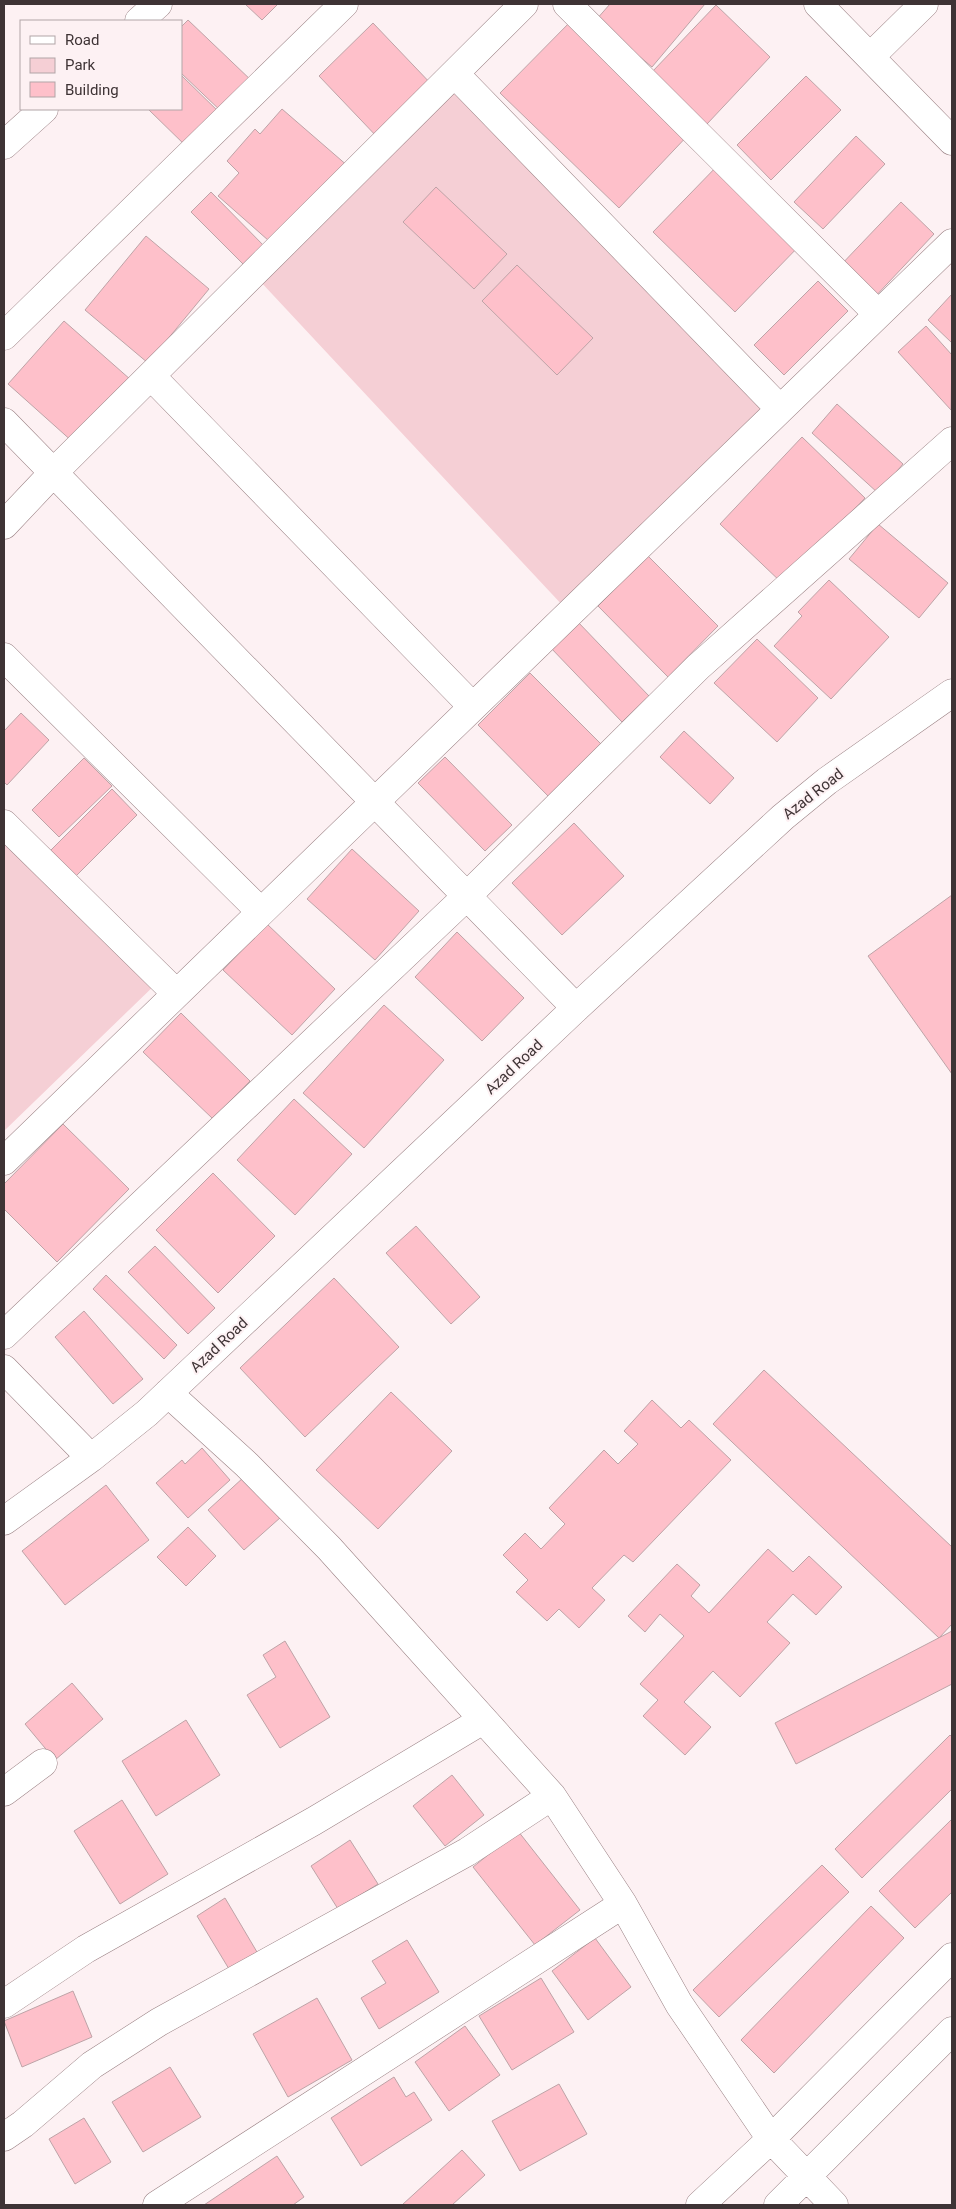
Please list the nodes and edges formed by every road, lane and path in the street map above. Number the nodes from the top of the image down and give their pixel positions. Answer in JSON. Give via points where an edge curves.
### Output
{"nodes":[{"id":1,"x":158,"y":4,"type":"edge"},
{"id":2,"x":344,"y":4,"type":"edge"},
{"id":3,"x":524,"y":4,"type":"edge"},
{"id":4,"x":567,"y":4,"type":"edge"},
{"id":5,"x":818,"y":4,"type":"edge"},
{"id":6,"x":924,"y":4,"type":"edge"},
{"id":7,"x":139,"y":20,"type":"edge"},
{"id":8,"x":870,"y":57,"type":"junction"},
{"id":9,"x":455,"y":74,"type":"junction"},
{"id":10,"x":43,"y":110,"type":"edge"},
{"id":11,"x":952,"y":142,"type":"edge"},
{"id":12,"x":4,"y":145,"type":"edge"},
{"id":13,"x":952,"y":243,"type":"edge"},
{"id":14,"x":878,"y":314,"type":"junction"},
{"id":15,"x":4,"y":336,"type":"edge"},
{"id":16,"x":151,"y":376,"type":"junction"},
{"id":17,"x":780,"y":409,"type":"junction"},
{"id":18,"x":4,"y":422,"type":"edge"},
{"id":19,"x":952,"y":441,"type":"edge"},
{"id":20,"x":53,"y":473,"type":"junction"},
{"id":21,"x":4,"y":525,"type":"edge"},
{"id":22,"x":4,"y":657,"type":"edge"},
{"id":23,"x":952,"y":693,"type":"edge"},
{"id":24,"x":472,"y":706,"type":"junction"},
{"id":25,"x":375,"y":803,"type":"junction"},
{"id":26,"x":4,"y":824,"type":"edge"},
{"id":27,"x":467,"y":896,"type":"junction"},
{"id":28,"x":260,"y":911,"type":"junction"},
{"id":29,"x":176,"y":993,"type":"junction"},
{"id":30,"x":576,"y":1008,"type":"junction"},
{"id":31,"x":4,"y":1161,"type":"edge"},
{"id":32,"x":4,"y":1335,"type":"edge"},
{"id":33,"x":4,"y":1369,"type":"edge"},
{"id":34,"x":168,"y":1393,"type":"junction"},
{"id":35,"x":91,"y":1458,"type":"junction"},
{"id":36,"x":4,"y":1521,"type":"edge"},
{"id":37,"x":483,"y":1720,"type":"junction"},
{"id":38,"x":43,"y":1763,"type":"dead end"},
{"id":39,"x":4,"y":1792,"type":"edge"},
{"id":40,"x":552,"y":1796,"type":"junction"},
{"id":41,"x":623,"y":1904,"type":"junction"},
{"id":42,"x":952,"y":1957,"type":"edge"},
{"id":43,"x":4,"y":2004,"type":"edge"},
{"id":44,"x":952,"y":2030,"type":"edge"},
{"id":45,"x":4,"y":2137,"type":"edge"},
{"id":46,"x":771,"y":2139,"type":"junction"},
{"id":47,"x":806,"y":2178,"type":"junction"},
{"id":48,"x":157,"y":2205,"type":"edge"},
{"id":49,"x":700,"y":2205,"type":"edge"},
{"id":50,"x":778,"y":2205,"type":"edge"},
{"id":51,"x":834,"y":2205,"type":"edge"}],
"edges":[{"from":1,"to":7,"type":"street"},
{"from":2,"to":15,"type":"street"},
{"from":3,"to":9,"type":"street"},
{"from":4,"to":14,"type":"street"},
{"from":5,"to":8,"type":"street"},
{"from":6,"to":8,"type":"street"},
{"from":8,"to":11,"type":"street"},
{"from":9,"to":16,"type":"street"},
{"from":9,"to":17,"type":"street"},
{"from":10,"to":12,"type":"street"},
{"from":13,"to":14,"type":"street"},
{"from":14,"to":17,"type":"street"},
{"from":16,"to":20,"type":"street"},
{"from":16,"to":24,"type":"street"},
{"from":17,"to":24,"type":"street"},
{"from":18,"to":20,"type":"street"},
{"from":19,"to":27,"type":"street","via":[[698,667]]},
{"from":20,"to":21,"type":"street"},
{"from":20,"to":25,"type":"street"},
{"from":22,"to":28,"type":"street"},
{"from":23,"to":30,"type":"street","name":"Azad Road","via":[[827,781],[783,817]]},
{"from":24,"to":25,"type":"street"},
{"from":25,"to":27,"type":"street"},
{"from":25,"to":28,"type":"street"},
{"from":26,"to":29,"type":"street"},
{"from":27,"to":30,"type":"street"},
{"from":27,"to":32,"type":"street"},
{"from":28,"to":29,"type":"street"},
{"from":29,"to":31,"type":"street"},
{"from":30,"to":34,"type":"street","name":"Azad Road"},
{"from":33,"to":35,"type":"street"},
{"from":34,"to":35,"type":"street","name":"Azad Road"},
{"from":34,"to":37,"type":"street","via":[[329,1548]]},
{"from":35,"to":36,"type":"street","name":"Azad Road"},
{"from":37,"to":40,"type":"street"},
{"from":37,"to":43,"type":"street","via":[[314,1821],[86,1949]]},
{"from":38,"to":39,"type":"street"},
{"from":40,"to":41,"type":"street"},
{"from":40,"to":45,"type":"street","via":[[467,1852],[160,2022],[92,2065]]},
{"from":41,"to":46,"type":"street","via":[[679,2004]]},
{"from":41,"to":48,"type":"street"},
{"from":42,"to":46,"type":"street"},
{"from":44,"to":47,"type":"street"},
{"from":46,"to":47,"type":"street"},
{"from":46,"to":49,"type":"street"},
{"from":47,"to":50,"type":"street"},
{"from":47,"to":51,"type":"street"}]}
